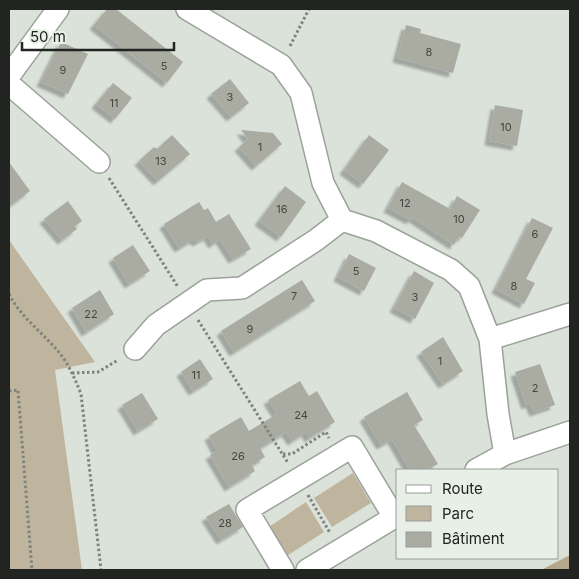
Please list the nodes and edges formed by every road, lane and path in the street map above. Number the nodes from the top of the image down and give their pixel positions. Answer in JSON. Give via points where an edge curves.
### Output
{"nodes":[{"id":1,"x":58,"y":9,"type":"edge"},
{"id":2,"x":187,"y":9,"type":"edge"},
{"id":3,"x":309,"y":9,"type":"edge"},
{"id":4,"x":281,"y":65,"type":"junction"},
{"id":5,"x":9,"y":76,"type":"edge"},
{"id":6,"x":9,"y":84,"type":"edge"},
{"id":7,"x":99,"y":162,"type":"joint"},
{"id":8,"x":342,"y":220,"type":"junction"},
{"id":9,"x":9,"y":294,"type":"edge"},
{"id":10,"x":188,"y":303,"type":"junction"},
{"id":11,"x":570,"y":314,"type":"edge"},
{"id":12,"x":490,"y":339,"type":"junction"},
{"id":13,"x":135,"y":349,"type":"dead end"},
{"id":14,"x":72,"y":372,"type":"junction"},
{"id":15,"x":98,"y":372,"type":"dead end"},
{"id":16,"x":9,"y":391,"type":"edge"},
{"id":17,"x":570,"y":432,"type":"edge"},
{"id":18,"x":283,"y":454,"type":"dead end"},
{"id":19,"x":505,"y":454,"type":"junction"},
{"id":20,"x":478,"y":469,"type":"edge"},
{"id":21,"x":299,"y":480,"type":"junction"},
{"id":22,"x":396,"y":516,"type":"edge"},
{"id":23,"x":340,"y":549,"type":"junction"},
{"id":24,"x":32,"y":570,"type":"edge"},
{"id":25,"x":101,"y":570,"type":"edge"},
{"id":26,"x":283,"y":570,"type":"edge"},
{"id":27,"x":307,"y":570,"type":"edge"}],
"edges":[{"from":1,"to":5,"type":"street"},
{"from":2,"to":4,"type":"street"},
{"from":3,"to":4,"type":"path"},
{"from":4,"to":8,"type":"street","via":[[301,94],[323,183]]},
{"from":6,"to":7,"type":"street"},
{"from":7,"to":10,"type":"path"},
{"from":8,"to":10,"type":"street","via":[[242,288],[207,290]]},
{"from":8,"to":12,"type":"street","via":[[376,231],[451,270],[470,286]]},
{"from":9,"to":14,"type":"path"},
{"from":10,"to":13,"type":"street","via":[[156,325]]},
{"from":10,"to":18,"type":"path"},
{"from":11,"to":12,"type":"street"},
{"from":12,"to":19,"type":"street"},
{"from":14,"to":15,"type":"path"},
{"from":14,"to":25,"type":"path","via":[[81,394]]},
{"from":16,"to":24,"type":"path","via":[[18,390]]},
{"from":17,"to":19,"type":"street"},
{"from":19,"to":20,"type":"street"},
{"from":21,"to":22,"type":"street","via":[[352,447]]},
{"from":21,"to":23,"type":"path"},
{"from":21,"to":26,"type":"street","via":[[247,510]]},
{"from":22,"to":23,"type":"street"},
{"from":23,"to":27,"type":"street"}]}
